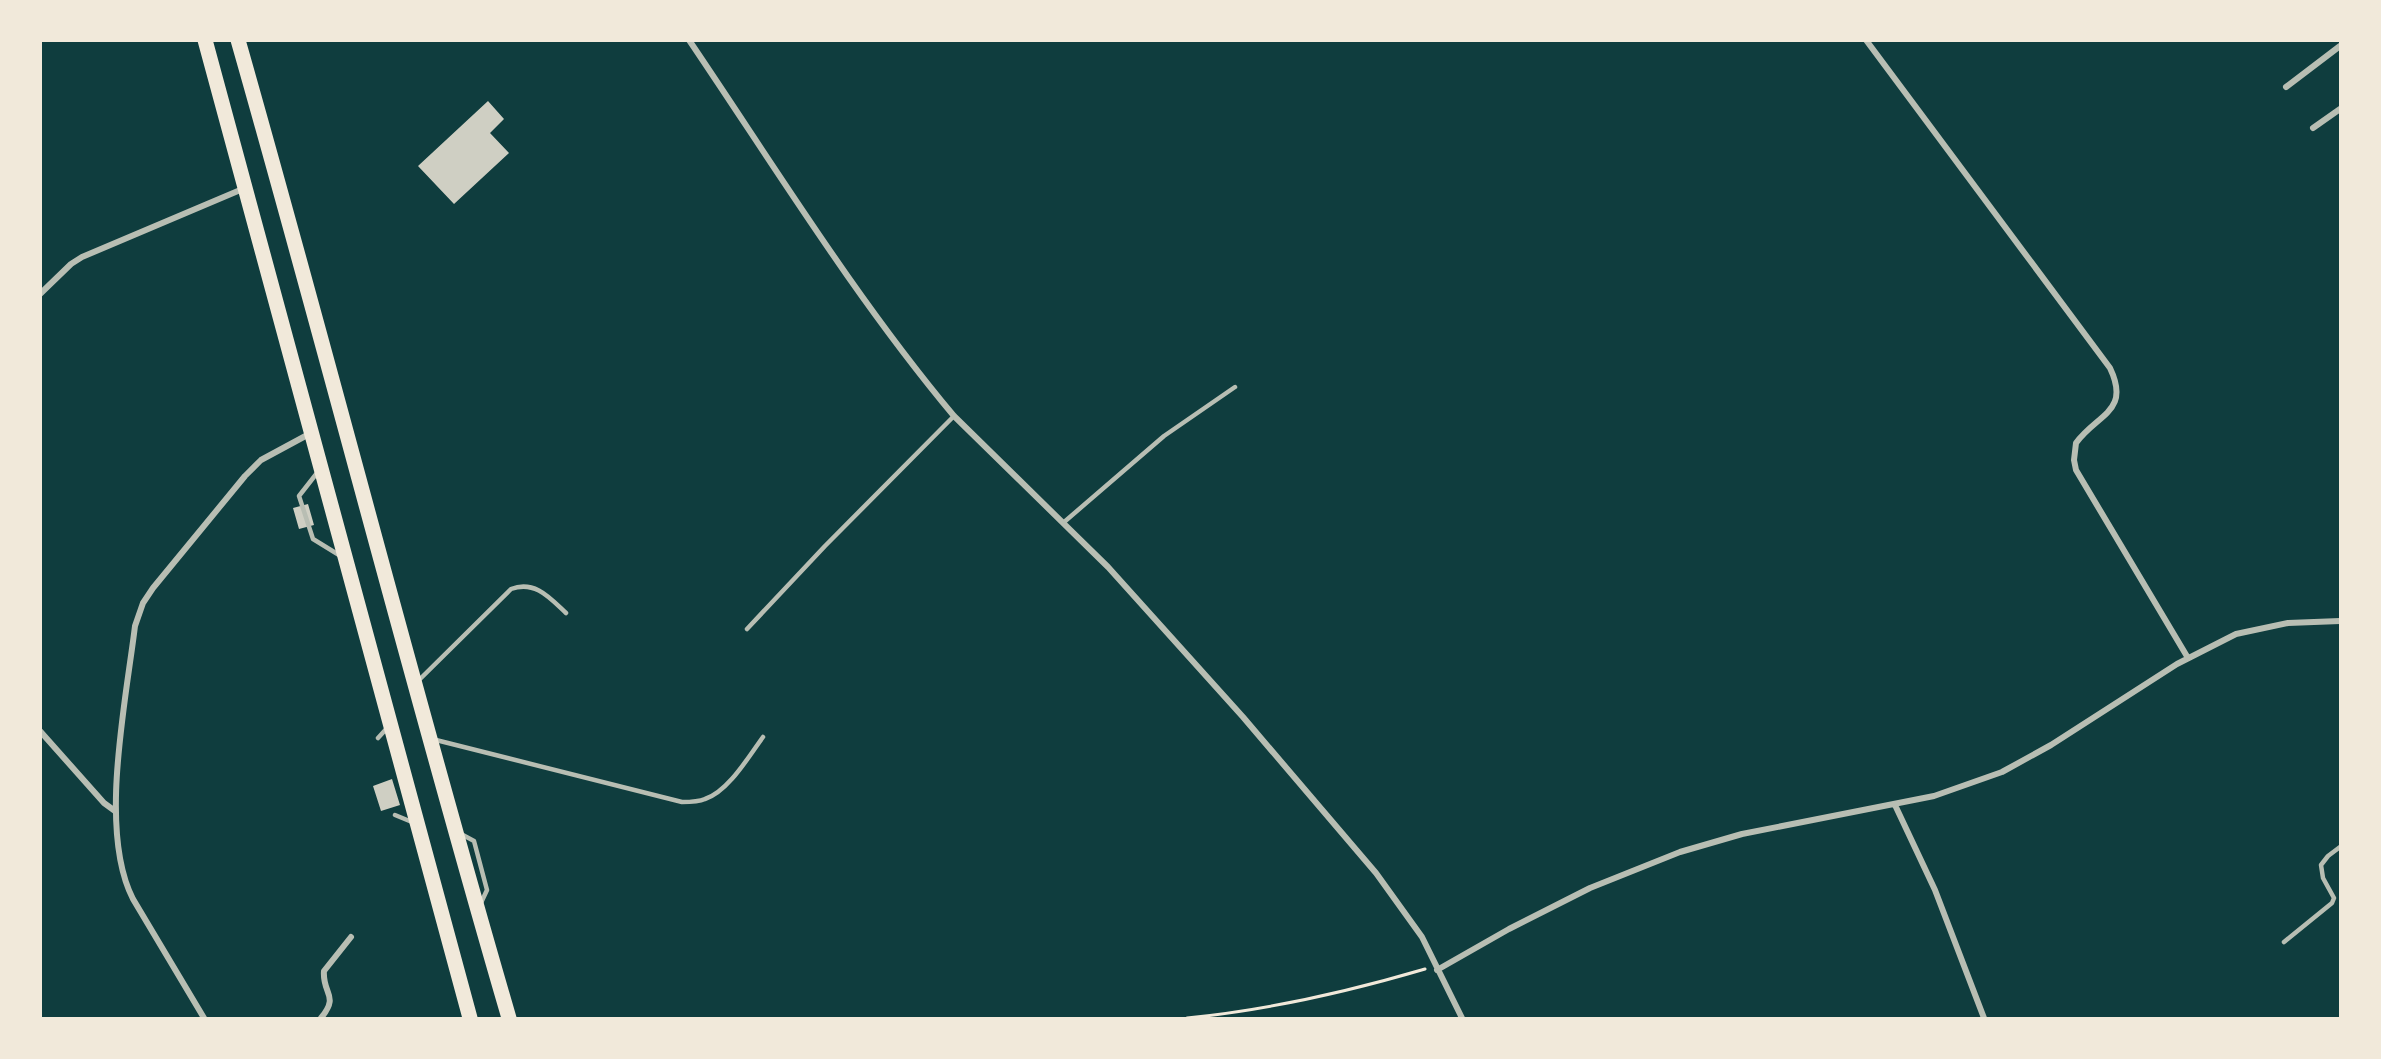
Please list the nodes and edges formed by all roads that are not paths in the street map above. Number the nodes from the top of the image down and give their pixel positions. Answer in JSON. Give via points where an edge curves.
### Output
{"nodes":[{"id":1,"x":205,"y":40,"type":"edge"},
{"id":2,"x":238,"y":40,"type":"edge"},
{"id":3,"x":688,"y":40,"type":"edge"},
{"id":4,"x":1866,"y":40,"type":"edge"},
{"id":5,"x":2340,"y":46,"type":"edge"},
{"id":6,"x":2286,"y":87,"type":"dead end"},
{"id":7,"x":2340,"y":109,"type":"edge"},
{"id":8,"x":2313,"y":128,"type":"dead end"},
{"id":9,"x":246,"y":188,"type":"junction"},
{"id":10,"x":40,"y":294,"type":"edge"},
{"id":11,"x":1235,"y":387,"type":"dead end"},
{"id":12,"x":954,"y":416,"type":"junction"},
{"id":13,"x":311,"y":432,"type":"junction"},
{"id":14,"x":321,"y":468,"type":"junction"},
{"id":15,"x":1063,"y":523,"type":"junction"},
{"id":16,"x":345,"y":558,"type":"junction"},
{"id":17,"x":566,"y":613,"type":"dead end"},
{"id":18,"x":2340,"y":621,"type":"edge"},
{"id":19,"x":747,"y":629,"type":"dead end"},
{"id":20,"x":2188,"y":658,"type":"junction"},
{"id":21,"x":415,"y":684,"type":"junction"},
{"id":22,"x":390,"y":725,"type":"junction"},
{"id":23,"x":40,"y":731,"type":"edge"},
{"id":24,"x":763,"y":737,"type":"dead end"},
{"id":25,"x":378,"y":738,"type":"dead end"},
{"id":26,"x":430,"y":738,"type":"junction"},
{"id":27,"x":1895,"y":805,"type":"junction"},
{"id":28,"x":115,"y":811,"type":"junction"},
{"id":29,"x":395,"y":815,"type":"dead end"},
{"id":30,"x":417,"y":825,"type":"junction"},
{"id":31,"x":2340,"y":847,"type":"edge"},
{"id":32,"x":351,"y":937,"type":"dead end"},
{"id":33,"x":2284,"y":942,"type":"dead end"},
{"id":34,"x":1437,"y":968,"type":"junction"},
{"id":35,"x":204,"y":1018,"type":"edge"},
{"id":36,"x":321,"y":1018,"type":"edge"},
{"id":37,"x":470,"y":1018,"type":"edge"},
{"id":38,"x":509,"y":1018,"type":"edge"},
{"id":39,"x":1462,"y":1018,"type":"edge"},
{"id":40,"x":1984,"y":1018,"type":"edge"}],
"edges":[{"from":1,"to":9,"type":"main road"},
{"from":2,"to":21,"type":"main road"},
{"from":3,"to":12,"type":"street","via":[[878,319]]},
{"from":4,"to":20,"type":"street","via":[[2110,368],[2117,386],[2116,400],[2076,443],[2076,470]]},
{"from":5,"to":6,"type":"street"},
{"from":7,"to":8,"type":"street"},
{"from":9,"to":10,"type":"street","via":[[82,257]]},
{"from":9,"to":13,"type":"main road"},
{"from":11,"to":15,"type":"lane","via":[[1164,435]]},
{"from":12,"to":15,"type":"street"},
{"from":12,"to":19,"type":"lane"},
{"from":13,"to":14,"type":"main road"},
{"from":13,"to":28,"type":"street","via":[[261,460],[143,603],[135,626]]},
{"from":14,"to":16,"type":"main road"},
{"from":14,"to":16,"type":"lane","via":[[299,496],[313,539]]},
{"from":15,"to":34,"type":"street","via":[[1108,567],[1243,717],[1376,873],[1414,926]]},
{"from":16,"to":22,"type":"main road"},
{"from":17,"to":21,"type":"lane","via":[[534,588],[511,589]]},
{"from":18,"to":20,"type":"street","via":[[2251,630]]},
{"from":20,"to":27,"type":"street","via":[[2002,772]]},
{"from":21,"to":26,"type":"main road"},
{"from":22,"to":25,"type":"lane"},
{"from":22,"to":30,"type":"main road"},
{"from":23,"to":28,"type":"street"},
{"from":24,"to":26,"type":"lane","via":[[718,792],[707,799],[682,802]]},
{"from":26,"to":38,"type":"main road"},
{"from":27,"to":34,"type":"street","via":[[1742,834],[1680,852],[1590,888]]},
{"from":27,"to":40,"type":"street","via":[[1935,890]]},
{"from":28,"to":35,"type":"street","via":[[128,889]]},
{"from":29,"to":30,"type":"lane"},
{"from":30,"to":37,"type":"main road"},
{"from":31,"to":33,"type":"lane","via":[[2321,865],[2334,898],[2332,903]]},
{"from":32,"to":36,"type":"street","via":[[324,971],[331,1002]]},
{"from":34,"to":39,"type":"street"}]}
